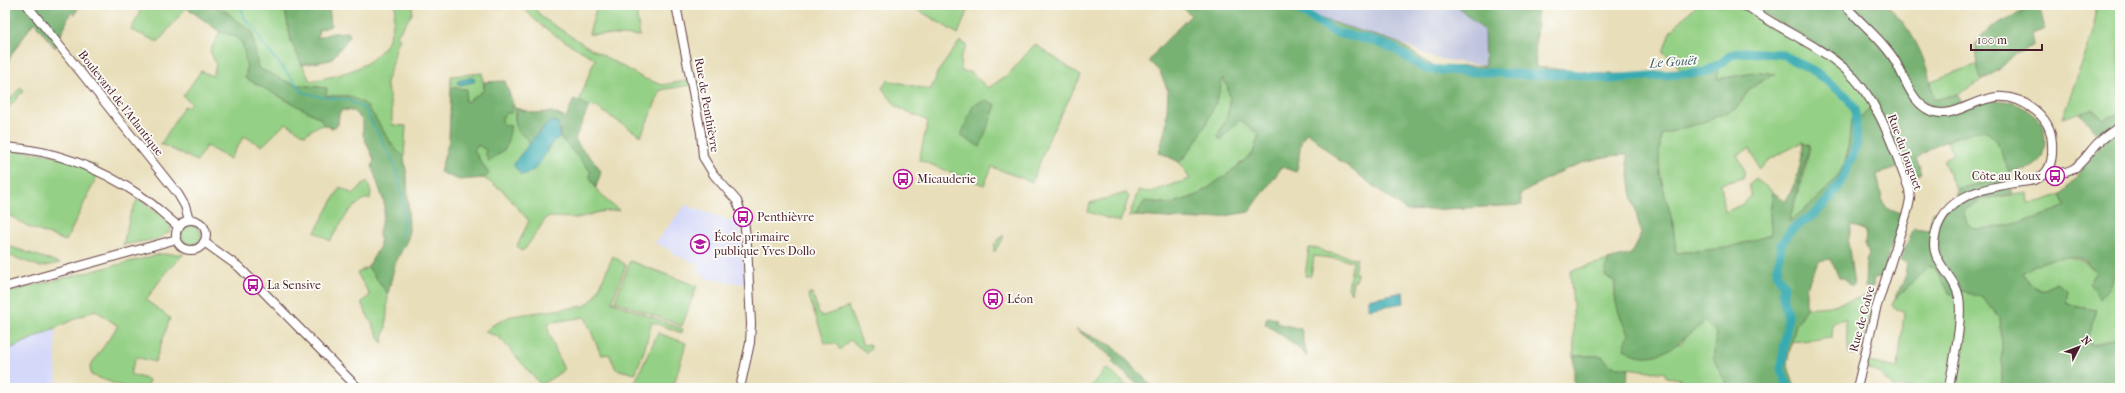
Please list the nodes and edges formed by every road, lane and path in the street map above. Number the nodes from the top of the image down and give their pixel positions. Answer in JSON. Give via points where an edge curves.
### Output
{"nodes":[{"id":1,"x":27,"y":5,"type":"edge"},
{"id":2,"x":676,"y":5,"type":"edge"},
{"id":3,"x":1738,"y":5,"type":"edge"},
{"id":4,"x":1845,"y":5,"type":"edge"},
{"id":5,"x":2120,"y":126,"type":"edge"},
{"id":6,"x":5,"y":147,"type":"edge"},
{"id":7,"x":2048,"y":171,"type":"junction"},
{"id":8,"x":189,"y":220,"type":"junction"},
{"id":9,"x":178,"y":227,"type":"junction"},
{"id":10,"x":177,"y":239,"type":"junction"},
{"id":11,"x":204,"y":242,"type":"junction"},
{"id":12,"x":1891,"y":256,"type":"joint"},
{"id":13,"x":5,"y":287,"type":"edge"},
{"id":14,"x":358,"y":388,"type":"edge"},
{"id":15,"x":740,"y":388,"type":"edge"},
{"id":16,"x":1857,"y":388,"type":"edge"},
{"id":17,"x":1949,"y":388,"type":"edge"}],
"edges":[{"from":1,"to":8,"type":"main road","name":"Boulevard de l'Atlantique","via":[[178,194]]},
{"from":2,"to":15,"type":"main road","name":"Rue de Penthièvre","via":[[700,126],[703,157],[714,175],[737,201],[744,221],[751,324]]},
{"from":3,"to":12,"type":"main road","name":"Rue du Jouguet","via":[[1750,8],[1845,69],[1867,95],[1879,115],[1909,188],[1910,199]]},
{"from":4,"to":7,"type":"main road","via":[[1881,40],[1913,94],[1927,109],[1946,112],[2001,96],[2015,99],[2033,109],[2044,118],[2052,133],[2052,156]]},
{"from":5,"to":7,"type":"main road","via":[[2096,145],[2077,168],[2057,174]]},
{"from":6,"to":9,"type":"main road","via":[[42,152],[98,170],[142,196]]},
{"from":7,"to":17,"type":"main road","via":[[2035,180],[1966,196],[1947,212],[1939,223],[1935,236],[1936,254],[1956,287],[1959,298]]},
{"from":8,"to":9,"type":"main road"},
{"from":8,"to":11,"type":"main road","via":[[199,222],[203,226],[206,234]]},
{"from":9,"to":10,"type":"main road"},
{"from":10,"to":11,"type":"main road","via":[[182,247],[191,250],[199,248]]},
{"from":10,"to":13,"type":"main road"},
{"from":11,"to":14,"type":"main road","via":[[239,267]]},
{"from":12,"to":16,"type":"main road","name":"Rue de Colve"}]}
